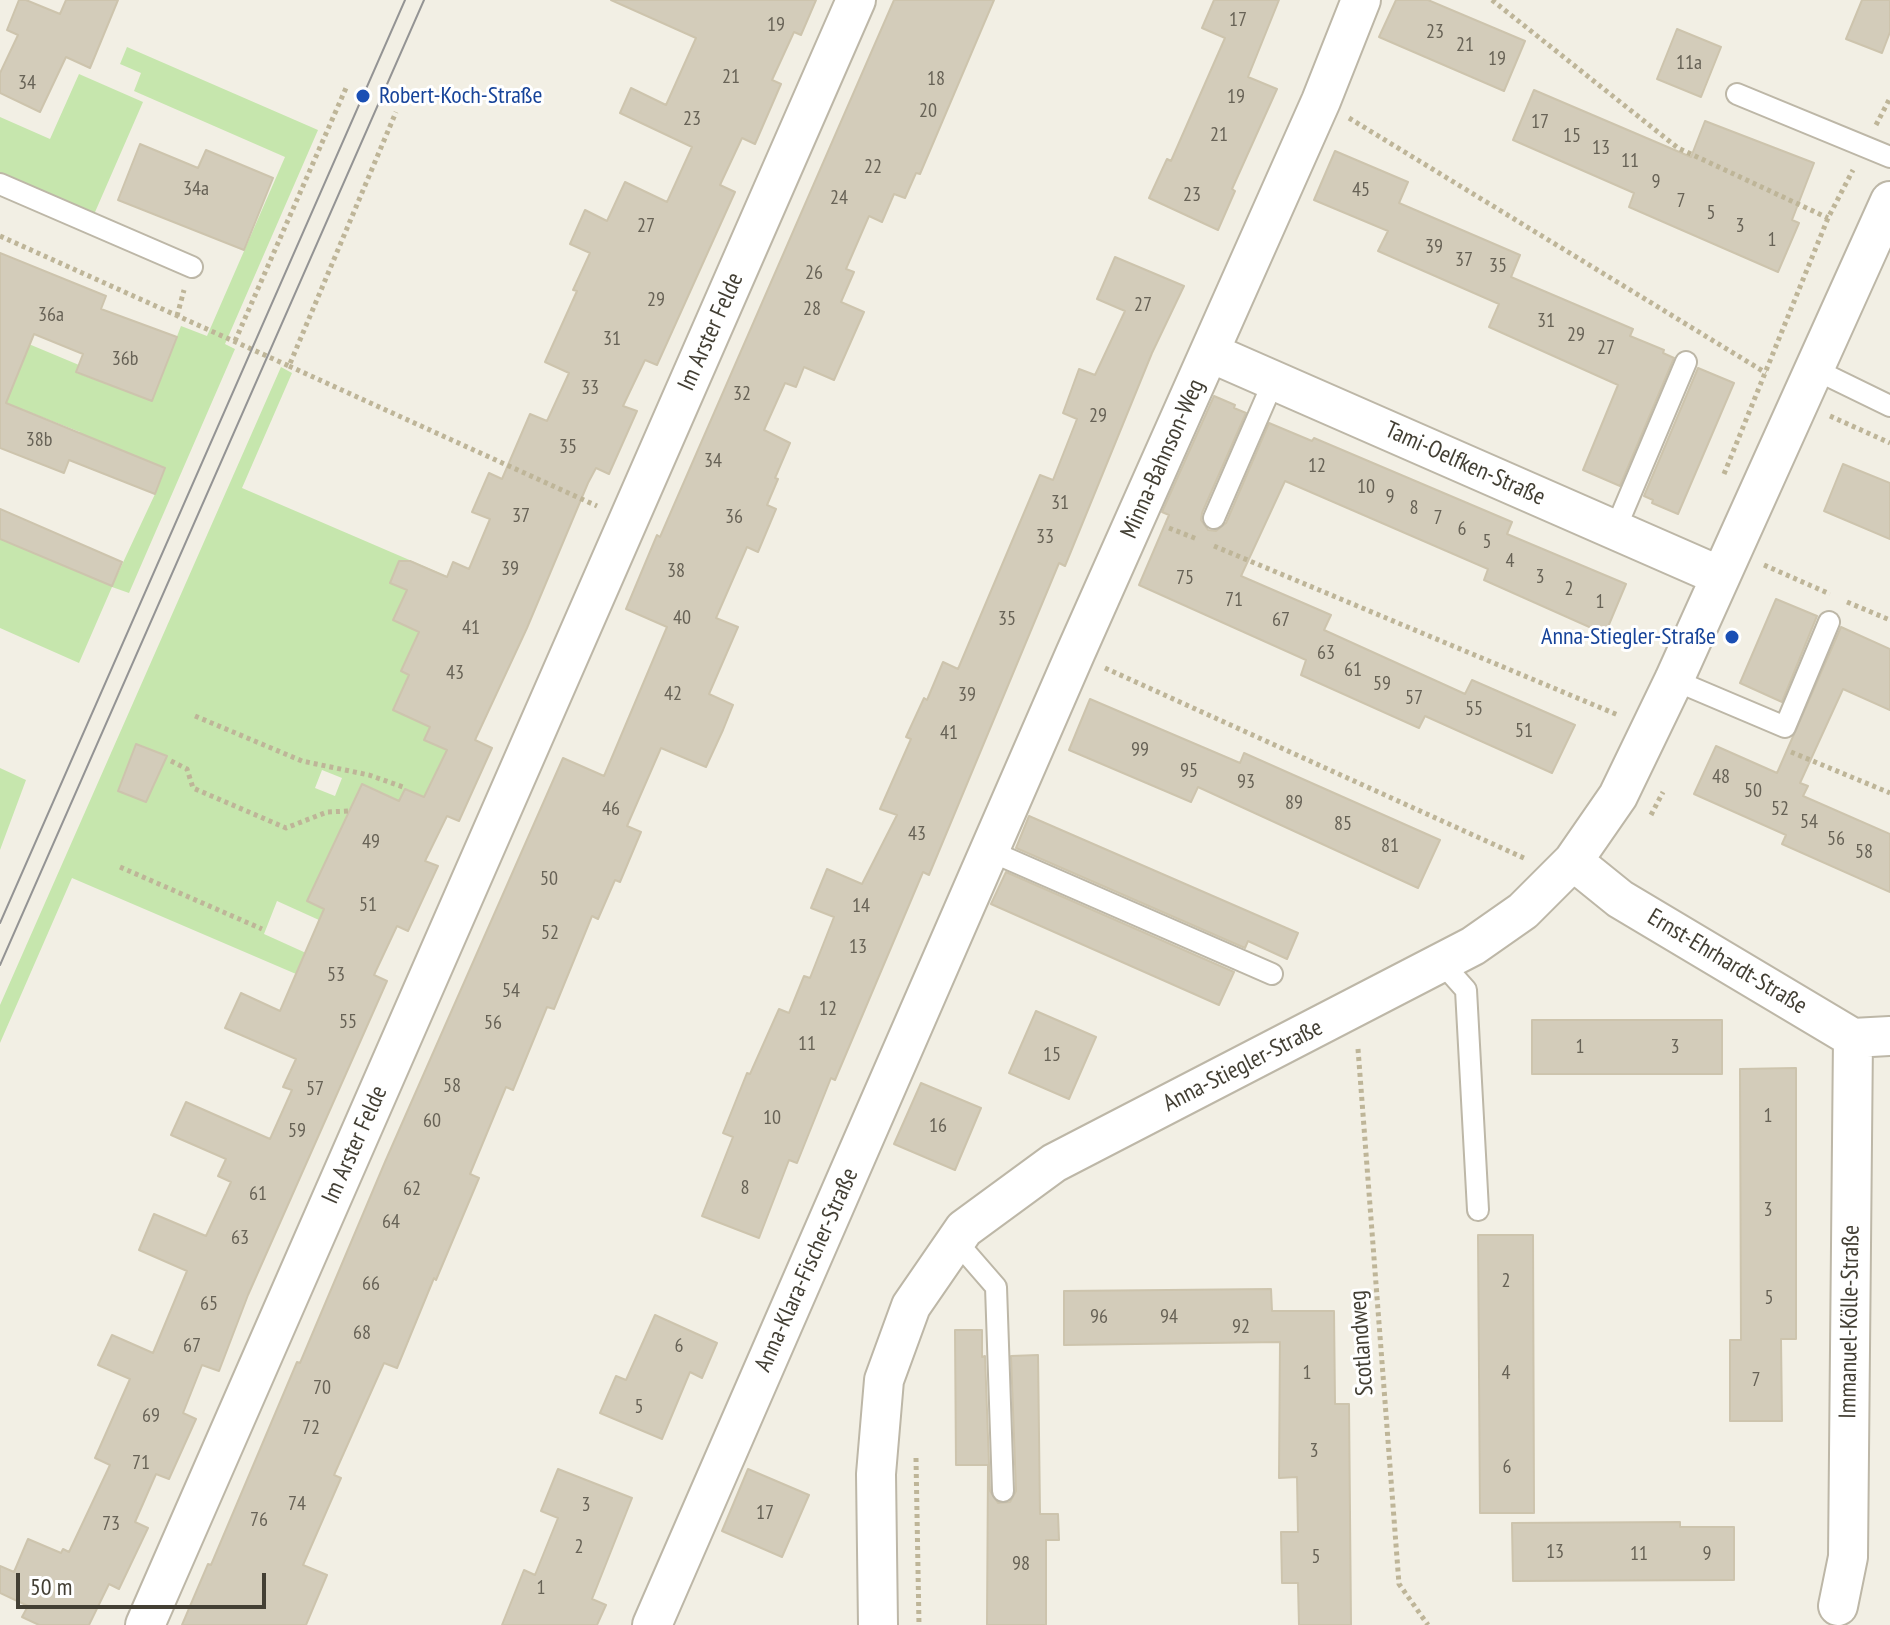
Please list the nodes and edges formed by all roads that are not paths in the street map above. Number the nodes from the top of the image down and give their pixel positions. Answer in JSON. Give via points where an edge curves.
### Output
{"nodes":[{"id":1,"x":856,"y":0,"type":"edge"},
{"id":2,"x":1361,"y":0,"type":"edge"},
{"id":3,"x":1737,"y":94,"type":"dead end"},
{"id":4,"x":1890,"y":157,"type":"edge"},
{"id":5,"x":0,"y":184,"type":"edge"},
{"id":6,"x":1890,"y":201,"type":"edge"},
{"id":7,"x":192,"y":267,"type":"dead end"},
{"id":8,"x":1211,"y":353,"type":"junction"},
{"id":9,"x":1686,"y":362,"type":"dead end"},
{"id":10,"x":1829,"y":377,"type":"junction"},
{"id":11,"x":1274,"y":380,"type":"junction"},
{"id":12,"x":1890,"y":406,"type":"edge"},
{"id":13,"x":1214,"y":518,"type":"dead end"},
{"id":14,"x":1615,"y":530,"type":"junction"},
{"id":15,"x":1720,"y":576,"type":"junction"},
{"id":16,"x":1829,"y":622,"type":"dead end"},
{"id":17,"x":1674,"y":680,"type":"junction"},
{"id":18,"x":990,"y":851,"type":"junction"},
{"id":19,"x":1557,"y":863,"type":"junction"},
{"id":20,"x":962,"y":916,"type":"joint"},
{"id":21,"x":1442,"y":963,"type":"junction"},
{"id":22,"x":1272,"y":974,"type":"dead end"},
{"id":23,"x":1872,"y":1037,"type":"edge"},
{"id":24,"x":1478,"y":1210,"type":"dead end"},
{"id":25,"x":956,"y":1241,"type":"junction"},
{"id":26,"x":1003,"y":1491,"type":"dead end"},
{"id":27,"x":1838,"y":1606,"type":"dead end"},
{"id":28,"x":145,"y":1625,"type":"edge"},
{"id":29,"x":652,"y":1625,"type":"edge"},
{"id":30,"x":878,"y":1625,"type":"edge"}],
"edges":[{"from":1,"to":28,"type":"street","name":"Im Arster Felde","via":[[629,520],[579,671]]},
{"from":2,"to":8,"type":"street","name":"Minna-Bahnson-Weg"},
{"from":3,"to":4,"type":"lane"},
{"from":5,"to":7,"type":"lane"},
{"from":6,"to":10,"type":"street","name":"Anna-Stiegler-Straße"},
{"from":8,"to":11,"type":"street","name":"Tami-Oelfken-Straße"},
{"from":8,"to":18,"type":"street","name":"Minna-Bahnson-Weg"},
{"from":9,"to":14,"type":"lane"},
{"from":10,"to":12,"type":"lane"},
{"from":10,"to":15,"type":"street","name":"Anna-Stiegler-Straße"},
{"from":11,"to":13,"type":"lane"},
{"from":11,"to":14,"type":"street","name":"Tami-Oelfken-Straße"},
{"from":14,"to":15,"type":"street","name":"Tami-Oelfken-Straße"},
{"from":15,"to":17,"type":"street","name":"Anna-Stiegler-Straße"},
{"from":16,"to":17,"type":"lane","via":[[1785,727]]},
{"from":17,"to":19,"type":"street","name":"Anna-Stiegler-Straße","via":[[1618,796]]},
{"from":18,"to":20,"type":"street","name":"Minna-Bahnson-Weg"},
{"from":18,"to":22,"type":"lane"},
{"from":19,"to":21,"type":"street","name":"Anna-Stiegler-Straße","via":[[1523,911]]},
{"from":19,"to":23,"type":"street","name":"Ernst-Ehrhardt-Straße"},
{"from":20,"to":29,"type":"street","name":"Anna-Klara-Fischer-Straße"},
{"from":21,"to":24,"type":"lane","via":[[1466,990]]},
{"from":21,"to":25,"type":"street","name":"Anna-Stiegler-Straße","via":[[1054,1163],[964,1229]]},
{"from":23,"to":27,"type":"street","name":"Immanuel-Kölle-Straße","via":[[1848,1557]]},
{"from":25,"to":26,"type":"lane","via":[[996,1287]]},
{"from":25,"to":30,"type":"street","name":"Anna-Stiegler-Straße","via":[[911,1306],[884,1380],[876,1474]]}]}
